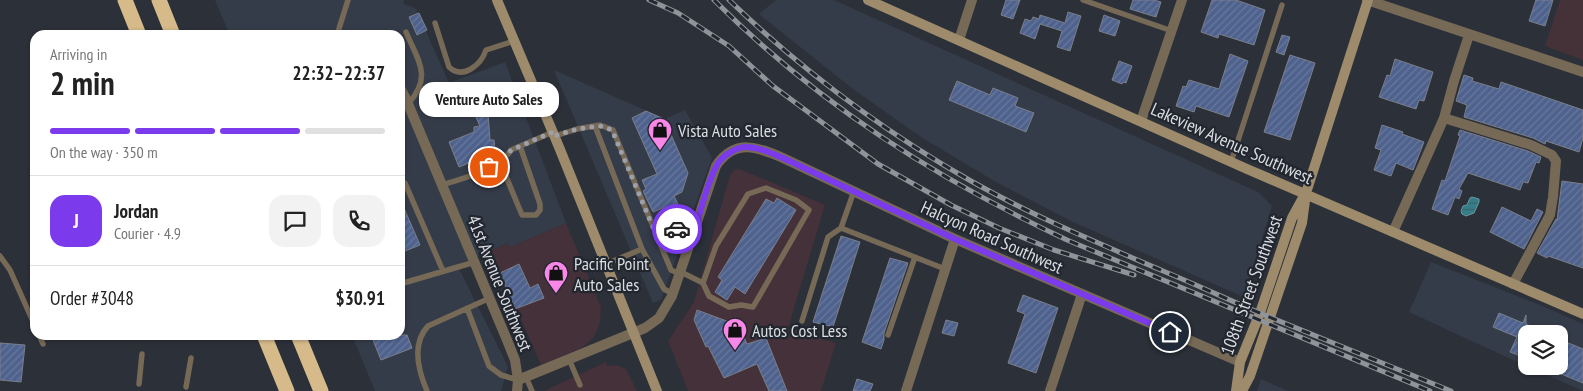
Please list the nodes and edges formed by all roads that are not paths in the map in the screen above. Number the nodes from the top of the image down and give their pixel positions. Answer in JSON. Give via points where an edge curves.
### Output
{"nodes":[{"id":1,"x":125,"y":0,"type":"edge"},
{"id":2,"x":159,"y":0,"type":"edge"},
{"id":3,"x":348,"y":0,"type":"edge"},
{"id":4,"x":497,"y":0,"type":"edge"},
{"id":5,"x":868,"y":0,"type":"edge"},
{"id":6,"x":972,"y":0,"type":"edge"},
{"id":7,"x":1082,"y":0,"type":"edge"},
{"id":8,"x":1182,"y":0,"type":"edge"},
{"id":9,"x":1368,"y":0,"type":"edge"},
{"id":10,"x":1282,"y":5,"type":"dead end"},
{"id":11,"x":434,"y":23,"type":"dead end"},
{"id":12,"x":137,"y":30,"type":"edge"},
{"id":13,"x":171,"y":30,"type":"edge"},
{"id":14,"x":339,"y":30,"type":"edge"},
{"id":15,"x":1172,"y":31,"type":"junction"},
{"id":16,"x":406,"y":32,"type":"dead end"},
{"id":17,"x":1470,"y":34,"type":"junction"},
{"id":18,"x":959,"y":40,"type":"junction"},
{"id":19,"x":514,"y":41,"type":"junction"},
{"id":20,"x":1583,"y":72,"type":"edge"},
{"id":21,"x":405,"y":98,"type":"edge"},
{"id":22,"x":408,"y":104,"type":"junction"},
{"id":23,"x":1444,"y":118,"type":"junction"},
{"id":24,"x":1141,"y":121,"type":"junction"},
{"id":25,"x":595,"y":126,"type":"junction"},
{"id":26,"x":554,"y":134,"type":"junction"},
{"id":27,"x":520,"y":146,"type":"junction"},
{"id":28,"x":500,"y":162,"type":"junction"},
{"id":29,"x":1231,"y":162,"type":"junction"},
{"id":30,"x":405,"y":183,"type":"dead end"},
{"id":31,"x":442,"y":185,"type":"junction"},
{"id":32,"x":854,"y":192,"type":"junction"},
{"id":33,"x":1306,"y":193,"type":"junction"},
{"id":34,"x":841,"y":228,"type":"junction"},
{"id":35,"x":1393,"y":232,"type":"junction"},
{"id":36,"x":693,"y":235,"type":"junction"},
{"id":37,"x":658,"y":239,"type":"junction"},
{"id":38,"x":955,"y":239,"type":"junction"},
{"id":39,"x":642,"y":249,"type":"junction"},
{"id":40,"x":0,"y":256,"type":"edge"},
{"id":41,"x":915,"y":257,"type":"junction"},
{"id":42,"x":475,"y":262,"type":"junction"},
{"id":43,"x":606,"y":264,"type":"junction"},
{"id":44,"x":945,"y":269,"type":"junction"},
{"id":45,"x":443,"y":271,"type":"junction"},
{"id":46,"x":680,"y":273,"type":"junction"},
{"id":47,"x":405,"y":282,"type":"edge"},
{"id":48,"x":703,"y":283,"type":"junction"},
{"id":49,"x":1513,"y":284,"type":"junction"},
{"id":50,"x":673,"y":294,"type":"junction"},
{"id":51,"x":1082,"y":294,"type":"junction"},
{"id":52,"x":490,"y":298,"type":"junction"},
{"id":53,"x":467,"y":308,"type":"junction"},
{"id":54,"x":1583,"y":314,"type":"edge"},
{"id":55,"x":30,"y":315,"type":"edge"},
{"id":56,"x":802,"y":321,"type":"dead end"},
{"id":57,"x":633,"y":333,"type":"junction"},
{"id":58,"x":888,"y":334,"type":"dead end"},
{"id":59,"x":41,"y":340,"type":"edge"},
{"id":60,"x":266,"y":340,"type":"edge"},
{"id":61,"x":300,"y":340,"type":"edge"},
{"id":62,"x":43,"y":344,"type":"dead end"},
{"id":63,"x":142,"y":354,"type":"dead end"},
{"id":64,"x":191,"y":358,"type":"dead end"},
{"id":65,"x":569,"y":359,"type":"junction"},
{"id":66,"x":1240,"y":362,"type":"junction"},
{"id":67,"x":520,"y":383,"type":"edge"},
{"id":68,"x":139,"y":384,"type":"dead end"},
{"id":69,"x":580,"y":384,"type":"dead end"},
{"id":70,"x":186,"y":387,"type":"dead end"},
{"id":71,"x":287,"y":391,"type":"edge"},
{"id":72,"x":321,"y":391,"type":"edge"},
{"id":73,"x":427,"y":391,"type":"edge"},
{"id":74,"x":532,"y":391,"type":"edge"},
{"id":75,"x":657,"y":391,"type":"edge"},
{"id":76,"x":906,"y":391,"type":"edge"},
{"id":77,"x":1050,"y":391,"type":"edge"},
{"id":78,"x":1236,"y":391,"type":"edge"},
{"id":79,"x":1242,"y":391,"type":"edge"}],
"edges":[{"from":1,"to":12,"type":"highway"},
{"from":2,"to":13,"type":"highway"},
{"from":3,"to":14,"type":"lane"},
{"from":4,"to":19,"type":"street"},
{"from":5,"to":18,"type":"street","name":"Lakeview Avenue Southwest"},
{"from":6,"to":18,"type":"street"},
{"from":7,"to":15,"type":"lane"},
{"from":8,"to":15,"type":"street"},
{"from":9,"to":17,"type":"street"},
{"from":9,"to":33,"type":"street","name":"108th Street Southwest"},
{"from":10,"to":29,"type":"lane"},
{"from":11,"to":19,"type":"lane","via":[[449,67],[454,72],[477,66],[486,50]]},
{"from":15,"to":24,"type":"street"},
{"from":16,"to":22,"type":"lane","via":[[422,72],[420,90]]},
{"from":17,"to":20,"type":"street"},
{"from":17,"to":23,"type":"street"},
{"from":18,"to":24,"type":"street","name":"Lakeview Avenue Southwest"},
{"from":19,"to":26,"type":"street"},
{"from":21,"to":22,"type":"street","name":"41st Avenue Southwest"},
{"from":22,"to":31,"type":"street","name":"41st Avenue Southwest"},
{"from":23,"to":35,"type":"street"},
{"from":23,"to":49,"type":"street","via":[[1531,145],[1552,155],[1556,161],[1550,216]]},
{"from":24,"to":29,"type":"street","name":"Lakeview Avenue Southwest"},
{"from":25,"to":26,"type":"lane"},
{"from":25,"to":37,"type":"lane","via":[[612,130]]},
{"from":25,"to":39,"type":"lane"},
{"from":26,"to":27,"type":"lane"},
{"from":26,"to":43,"type":"street"},
{"from":27,"to":28,"type":"lane"},
{"from":27,"to":28,"type":"lane","via":[[540,204],[536,216],[522,216]]},
{"from":28,"to":31,"type":"lane"},
{"from":29,"to":33,"type":"street","name":"Lakeview Avenue Southwest"},
{"from":30,"to":45,"type":"lane"},
{"from":31,"to":42,"type":"street","name":"41st Avenue Southwest"},
{"from":32,"to":34,"type":"lane"},
{"from":32,"to":36,"type":"street","name":"Halcyon Road Southwest","via":[[764,150],[746,147],[731,152],[716,166]]},
{"from":32,"to":38,"type":"street","name":"Halcyon Road Southwest"},
{"from":33,"to":35,"type":"street","name":"Lakeview Avenue Southwest"},
{"from":33,"to":66,"type":"street","name":"108th Street Southwest","via":[[1292,218]]},
{"from":33,"to":79,"type":"street","name":"108th Street Southwest","via":[[1302,224]]},
{"from":34,"to":41,"type":"lane"},
{"from":34,"to":56,"type":"lane","via":[[828,237]]},
{"from":35,"to":49,"type":"street","name":"Lakeview Avenue Southwest"},
{"from":36,"to":37,"type":"lane","via":[[686,229],[671,229]]},
{"from":36,"to":46,"type":"street"},
{"from":37,"to":46,"type":"lane","via":[[671,270]]},
{"from":38,"to":44,"type":"street"},
{"from":38,"to":51,"type":"street","name":"Halcyon Road Southwest"},
{"from":39,"to":43,"type":"lane"},
{"from":39,"to":50,"type":"lane","via":[[664,289]]},
{"from":40,"to":55,"type":"lane","via":[[10,270]]},
{"from":41,"to":44,"type":"lane"},
{"from":41,"to":58,"type":"lane"},
{"from":42,"to":45,"type":"lane"},
{"from":42,"to":52,"type":"street","name":"41st Avenue Southwest"},
{"from":43,"to":57,"type":"street"},
{"from":44,"to":76,"type":"street"},
{"from":45,"to":47,"type":"lane"},
{"from":46,"to":48,"type":"lane"},
{"from":46,"to":50,"type":"street"},
{"from":48,"to":48,"type":"lane","via":[[709,296],[729,307],[753,307],[808,210],[796,200],[766,188],[748,194],[716,246]]},
{"from":49,"to":54,"type":"street","name":"Lakeview Avenue Southwest"},
{"from":50,"to":57,"type":"street","via":[[659,318]]},
{"from":51,"to":66,"type":"street","name":"Halcyon Road Southwest"},
{"from":51,"to":77,"type":"street"},
{"from":52,"to":53,"type":"lane"},
{"from":52,"to":67,"type":"street","name":"41st Avenue Southwest","via":[[512,352]]},
{"from":53,"to":67,"type":"lane","via":[[489,366],[501,376]]},
{"from":53,"to":73,"type":"lane","via":[[428,326],[419,340],[417,357]]},
{"from":57,"to":65,"type":"street"},
{"from":57,"to":75,"type":"street"},
{"from":59,"to":62,"type":"lane"},
{"from":60,"to":71,"type":"highway"},
{"from":61,"to":72,"type":"highway"},
{"from":63,"to":68,"type":"lane"},
{"from":64,"to":70,"type":"lane"},
{"from":65,"to":67,"type":"street"},
{"from":65,"to":69,"type":"lane"},
{"from":66,"to":78,"type":"street","name":"108th Street Southwest"},
{"from":67,"to":74,"type":"lane"}]}
